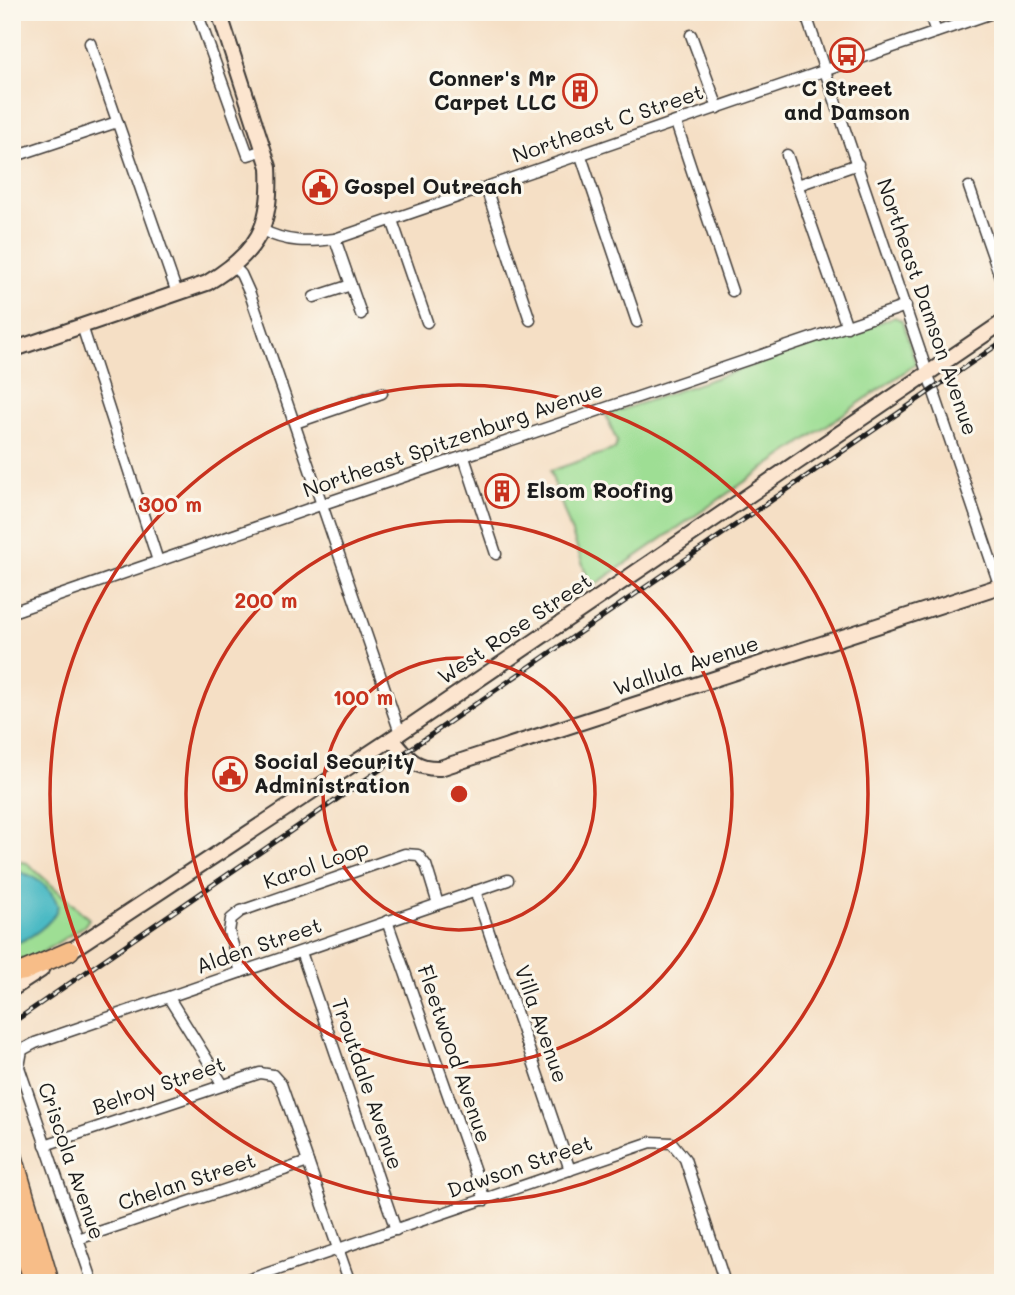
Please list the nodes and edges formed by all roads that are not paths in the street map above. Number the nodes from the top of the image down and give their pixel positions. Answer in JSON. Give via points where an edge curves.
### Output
{"nodes":[{"id":1,"x":197,"y":12,"type":"edge"},
{"id":2,"x":219,"y":12,"type":"edge"},
{"id":3,"x":806,"y":12,"type":"edge"},
{"id":4,"x":929,"y":12,"type":"edge"},
{"id":5,"x":995,"y":12,"type":"edge"},
{"id":6,"x":936,"y":33,"type":"junction"},
{"id":7,"x":691,"y":34,"type":"dead end"},
{"id":8,"x":90,"y":43,"type":"dead end"},
{"id":9,"x":827,"y":71,"type":"junction"},
{"id":10,"x":719,"y":108,"type":"junction"},
{"id":11,"x":117,"y":122,"type":"junction"},
{"id":12,"x":676,"y":123,"type":"junction"},
{"id":13,"x":264,"y":150,"type":"junction"},
{"id":14,"x":787,"y":155,"type":"dead end"},
{"id":15,"x":582,"y":156,"type":"junction"},
{"id":16,"x":12,"y":157,"type":"edge"},
{"id":17,"x":859,"y":164,"type":"junction"},
{"id":18,"x":798,"y":185,"type":"junction"},
{"id":19,"x":969,"y":187,"type":"dead end"},
{"id":20,"x":486,"y":188,"type":"junction"},
{"id":21,"x":392,"y":220,"type":"junction"},
{"id":22,"x":262,"y":230,"type":"junction"},
{"id":23,"x":335,"y":239,"type":"junction"},
{"id":24,"x":234,"y":267,"type":"junction"},
{"id":25,"x":351,"y":285,"type":"junction"},
{"id":26,"x":1003,"y":285,"type":"edge"},
{"id":27,"x":732,"y":291,"type":"dead end"},
{"id":28,"x":177,"y":293,"type":"junction"},
{"id":29,"x":314,"y":297,"type":"dead end"},
{"id":30,"x":906,"y":306,"type":"junction"},
{"id":31,"x":361,"y":314,"type":"dead end"},
{"id":32,"x":530,"y":320,"type":"dead end"},
{"id":33,"x":427,"y":322,"type":"dead end"},
{"id":34,"x":637,"y":322,"type":"dead end"},
{"id":35,"x":1003,"y":322,"type":"edge"},
{"id":36,"x":82,"y":326,"type":"junction"},
{"id":37,"x":847,"y":327,"type":"junction"},
{"id":38,"x":12,"y":350,"type":"edge"},
{"id":39,"x":929,"y":374,"type":"junction"},
{"id":40,"x":382,"y":393,"type":"dead end"},
{"id":41,"x":295,"y":424,"type":"junction"},
{"id":42,"x":464,"y":457,"type":"junction"},
{"id":43,"x":323,"y":504,"type":"junction"},
{"id":44,"x":496,"y":554,"type":"dead end"},
{"id":45,"x":159,"y":561,"type":"junction"},
{"id":46,"x":1002,"y":589,"type":"edge"},
{"id":47,"x":12,"y":612,"type":"edge"},
{"id":48,"x":396,"y":736,"type":"junction"},
{"id":49,"x":509,"y":880,"type":"dead end"},
{"id":50,"x":475,"y":891,"type":"junction"},
{"id":51,"x":438,"y":904,"type":"junction"},
{"id":52,"x":387,"y":921,"type":"junction"},
{"id":53,"x":70,"y":951,"type":"junction"},
{"id":54,"x":301,"y":952,"type":"junction"},
{"id":55,"x":241,"y":972,"type":"junction"},
{"id":56,"x":12,"y":973,"type":"edge"},
{"id":57,"x":12,"y":989,"type":"edge"},
{"id":58,"x":169,"y":998,"type":"junction"},
{"id":59,"x":22,"y":1050,"type":"joint"},
{"id":60,"x":223,"y":1085,"type":"junction"},
{"id":61,"x":46,"y":1144,"type":"junction"},
{"id":62,"x":12,"y":1152,"type":"edge"},
{"id":63,"x":308,"y":1162,"type":"junction"},
{"id":64,"x":570,"y":1170,"type":"junction"},
{"id":65,"x":485,"y":1199,"type":"junction"},
{"id":66,"x":12,"y":1214,"type":"edge"},
{"id":67,"x":396,"y":1230,"type":"junction"},
{"id":68,"x":78,"y":1239,"type":"junction"},
{"id":69,"x":338,"y":1249,"type":"junction"},
{"id":70,"x":34,"y":1283,"type":"edge"},
{"id":71,"x":50,"y":1283,"type":"edge"},
{"id":72,"x":93,"y":1283,"type":"edge"},
{"id":73,"x":239,"y":1283,"type":"edge"},
{"id":74,"x":349,"y":1283,"type":"edge"},
{"id":75,"x":726,"y":1283,"type":"edge"}],
"edges":[{"from":1,"to":13,"type":"street","via":[[247,155]]},
{"from":2,"to":13,"type":"main road"},
{"from":3,"to":9,"type":"street","name":"Northeast Damson Avenue"},
{"from":4,"to":6,"type":"street"},
{"from":5,"to":6,"type":"street","name":"Northeast C Street"},
{"from":6,"to":9,"type":"street","name":"Northeast C Street"},
{"from":7,"to":10,"type":"street"},
{"from":8,"to":11,"type":"street"},
{"from":9,"to":10,"type":"street","name":"Northeast C Street"},
{"from":9,"to":17,"type":"street","name":"Northeast Damson Avenue"},
{"from":10,"to":12,"type":"street","name":"Northeast C Street"},
{"from":11,"to":16,"type":"street"},
{"from":11,"to":28,"type":"street"},
{"from":12,"to":15,"type":"street","name":"Northeast C Street"},
{"from":12,"to":27,"type":"street"},
{"from":13,"to":22,"type":"main road","via":[[270,192]]},
{"from":14,"to":18,"type":"street"},
{"from":15,"to":20,"type":"street","name":"Northeast C Street"},
{"from":15,"to":34,"type":"street"},
{"from":17,"to":18,"type":"street"},
{"from":17,"to":30,"type":"street","name":"Northeast Damson Avenue"},
{"from":18,"to":37,"type":"street"},
{"from":19,"to":26,"type":"street"},
{"from":20,"to":21,"type":"street","name":"Northeast C Street"},
{"from":20,"to":32,"type":"street"},
{"from":21,"to":23,"type":"street","name":"Northeast C Street"},
{"from":21,"to":33,"type":"street"},
{"from":22,"to":23,"type":"street","name":"Northeast C Street","via":[[304,243]]},
{"from":22,"to":24,"type":"main road"},
{"from":23,"to":25,"type":"street"},
{"from":24,"to":28,"type":"main road"},
{"from":24,"to":41,"type":"street","via":[[250,294]]},
{"from":25,"to":29,"type":"street"},
{"from":25,"to":31,"type":"street"},
{"from":28,"to":36,"type":"main road"},
{"from":30,"to":37,"type":"street","name":"Northeast Spitzenburg Avenue"},
{"from":30,"to":39,"type":"street","name":"Northeast Damson Avenue"},
{"from":35,"to":39,"type":"main road","name":"West Rose Street"},
{"from":36,"to":38,"type":"main road"},
{"from":36,"to":45,"type":"street"},
{"from":37,"to":42,"type":"street","name":"Northeast Spitzenburg Avenue"},
{"from":39,"to":46,"type":"street","name":"Northeast Damson Avenue"},
{"from":39,"to":48,"type":"main road","name":"West Rose Street"},
{"from":40,"to":41,"type":"street"},
{"from":41,"to":43,"type":"street"},
{"from":42,"to":43,"type":"street","name":"Northeast Spitzenburg Avenue"},
{"from":42,"to":44,"type":"street"},
{"from":43,"to":45,"type":"street","name":"Northeast Spitzenburg Avenue"},
{"from":43,"to":48,"type":"street"},
{"from":45,"to":47,"type":"street","name":"Northeast Spitzenburg Avenue"},
{"from":46,"to":48,"type":"main road","name":"Wallula Avenue","via":[[440,768],[415,764]]},
{"from":48,"to":53,"type":"main road","name":"West Rose Street"},
{"from":49,"to":50,"type":"street","name":"Alden Street"},
{"from":50,"to":51,"type":"street","name":"Alden Street"},
{"from":50,"to":64,"type":"street","name":"Villa Avenue"},
{"from":51,"to":52,"type":"street","name":"Alden Street"},
{"from":51,"to":55,"type":"street","name":"Karol Loop","via":[[426,865],[418,855],[405,854],[241,911],[231,919],[229,932]]},
{"from":52,"to":54,"type":"street","name":"Alden Street"},
{"from":52,"to":65,"type":"street","name":"Fleetwood Avenue"},
{"from":53,"to":56,"type":"highway"},
{"from":53,"to":57,"type":"main road","name":"West Rose Street"},
{"from":54,"to":55,"type":"street","name":"Alden Street"},
{"from":54,"to":67,"type":"street","name":"Troutdale Avenue"},
{"from":55,"to":58,"type":"street","name":"Alden Street"},
{"from":58,"to":59,"type":"street","name":"Alden Street"},
{"from":58,"to":60,"type":"street"},
{"from":59,"to":61,"type":"street","name":"Criscola Avenue","via":[[19,1067]]},
{"from":60,"to":61,"type":"street","name":"Belroy Street"},
{"from":60,"to":63,"type":"street","name":"Belroy Street","via":[[260,1073],[273,1075],[281,1084]]},
{"from":61,"to":68,"type":"street","name":"Criscola Avenue"},
{"from":62,"to":71,"type":"highway"},
{"from":63,"to":68,"type":"street","name":"Chelan Street"},
{"from":63,"to":69,"type":"street"},
{"from":64,"to":65,"type":"street","name":"Dawson Street"},
{"from":64,"to":75,"type":"street","name":"Dawson Street","via":[[651,1142],[672,1143],[685,1160]]},
{"from":65,"to":67,"type":"street","name":"Dawson Street"},
{"from":66,"to":70,"type":"highway"},
{"from":67,"to":69,"type":"street","name":"Dawson Street"},
{"from":68,"to":72,"type":"street","name":"Criscola Avenue"},
{"from":69,"to":73,"type":"street","name":"Dawson Street"},
{"from":69,"to":74,"type":"street"}]}
